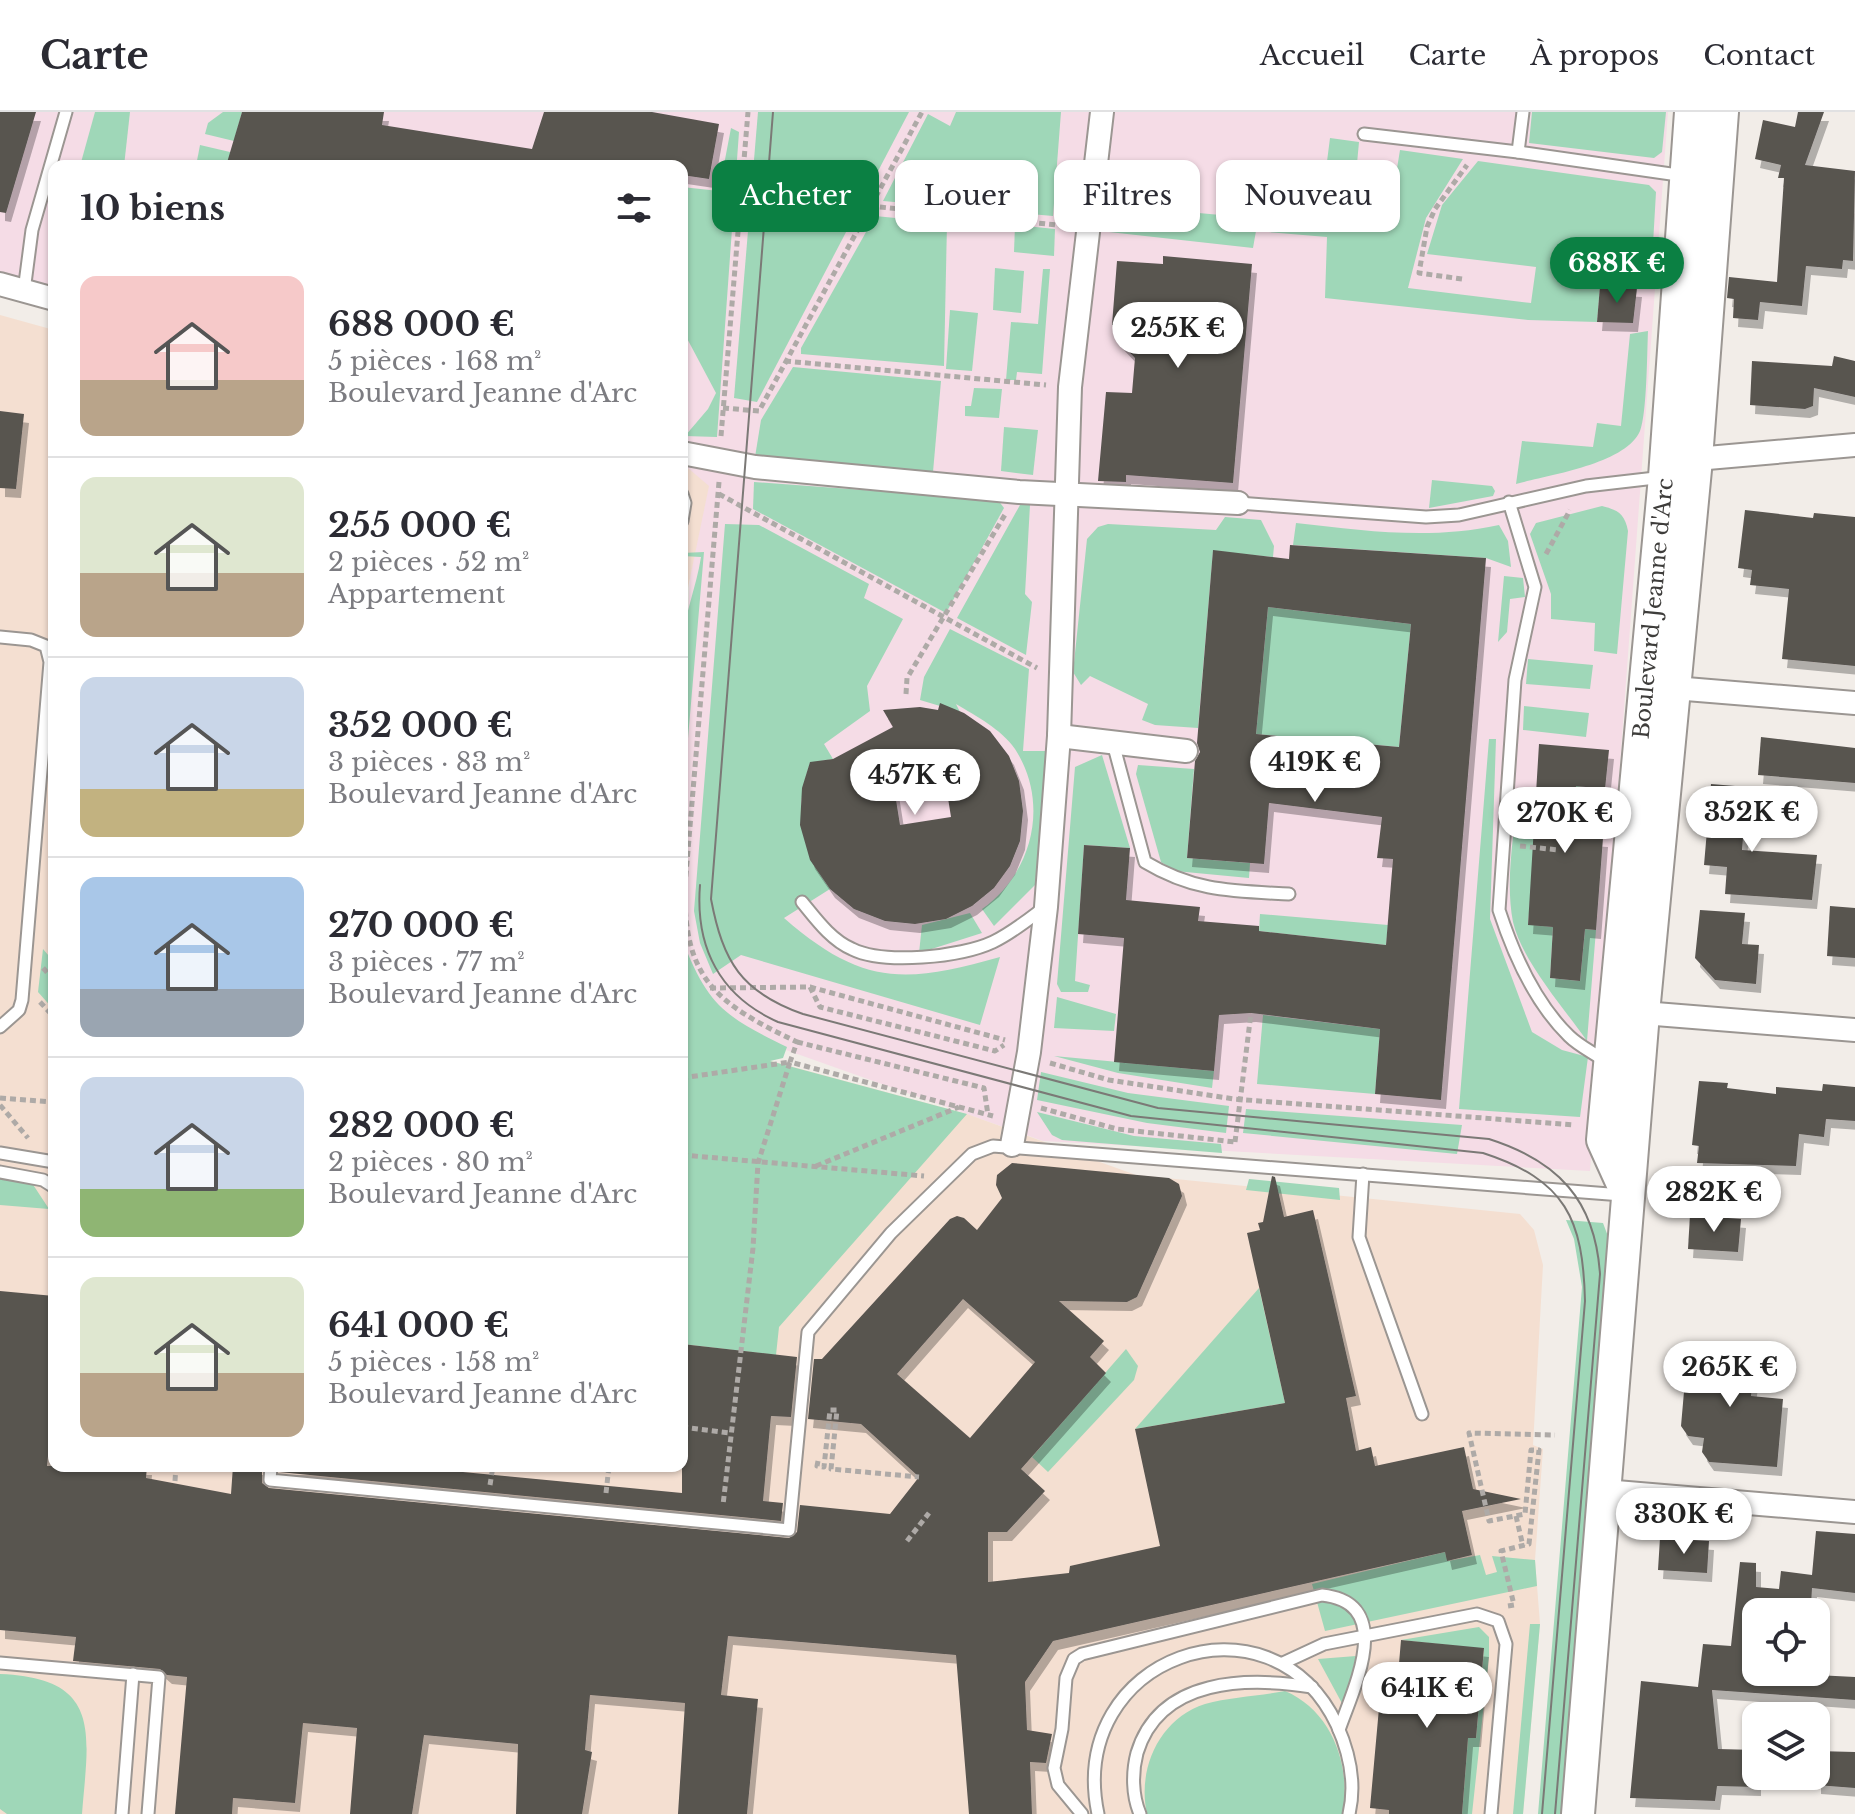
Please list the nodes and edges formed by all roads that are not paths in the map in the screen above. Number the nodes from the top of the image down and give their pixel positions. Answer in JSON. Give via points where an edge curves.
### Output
{"nodes":[{"id":1,"x":66,"y":112,"type":"edge"},
{"id":2,"x":1102,"y":112,"type":"edge"},
{"id":3,"x":1523,"y":112,"type":"edge"},
{"id":4,"x":1691,"y":112,"type":"edge"},
{"id":5,"x":1722,"y":112,"type":"edge"},
{"id":6,"x":1364,"y":134,"type":"dead end"},
{"id":7,"x":1518,"y":152,"type":"junction"},
{"id":8,"x":52,"y":160,"type":"edge"},
{"id":9,"x":48,"y":174,"type":"edge"},
{"id":10,"x":1689,"y":177,"type":"junction"},
{"id":11,"x":0,"y":284,"type":"edge"},
{"id":12,"x":24,"y":291,"type":"junction"},
{"id":13,"x":48,"y":297,"type":"edge"},
{"id":14,"x":1855,"y":445,"type":"edge"},
{"id":15,"x":688,"y":454,"type":"edge"},
{"id":16,"x":1696,"y":459,"type":"junction"},
{"id":17,"x":1665,"y":477,"type":"junction"},
{"id":18,"x":1066,"y":494,"type":"junction"},
{"id":19,"x":1509,"y":502,"type":"junction"},
{"id":20,"x":1238,"y":503,"type":"joint"},
{"id":21,"x":0,"y":637,"type":"edge"},
{"id":22,"x":48,"y":654,"type":"edge"},
{"id":23,"x":48,"y":686,"type":"edge"},
{"id":24,"x":1674,"y":688,"type":"junction"},
{"id":25,"x":1855,"y":703,"type":"edge"},
{"id":26,"x":1059,"y":736,"type":"junction"},
{"id":27,"x":1113,"y":742,"type":"junction"},
{"id":28,"x":1186,"y":751,"type":"dead end"},
{"id":29,"x":1289,"y":894,"type":"dead end"},
{"id":30,"x":802,"y":902,"type":"dead end"},
{"id":31,"x":1046,"y":907,"type":"junction"},
{"id":32,"x":1643,"y":1013,"type":"junction"},
{"id":33,"x":0,"y":1027,"type":"edge"},
{"id":34,"x":1855,"y":1030,"type":"edge"},
{"id":35,"x":1610,"y":1065,"type":"junction"},
{"id":36,"x":1012,"y":1145,"type":"junction"},
{"id":37,"x":0,"y":1153,"type":"edge"},
{"id":38,"x":48,"y":1161,"type":"edge"},
{"id":39,"x":0,"y":1172,"type":"edge"},
{"id":40,"x":1363,"y":1174,"type":"junction"},
{"id":41,"x":48,"y":1183,"type":"edge"},
{"id":42,"x":1629,"y":1196,"type":"junction"},
{"id":43,"x":1422,"y":1414,"type":"dead end"},
{"id":44,"x":271,"y":1472,"type":"edge"},
{"id":45,"x":1604,"y":1491,"type":"junction"},
{"id":46,"x":1855,"y":1512,"type":"edge"},
{"id":47,"x":1365,"y":1636,"type":"junction"},
{"id":48,"x":0,"y":1663,"type":"edge"},
{"id":49,"x":1283,"y":1663,"type":"junction"},
{"id":50,"x":133,"y":1674,"type":"junction"},
{"id":51,"x":1313,"y":1688,"type":"junction"},
{"id":52,"x":1339,"y":1730,"type":"junction"},
{"id":53,"x":122,"y":1814,"type":"edge"},
{"id":54,"x":148,"y":1814,"type":"edge"},
{"id":55,"x":1082,"y":1814,"type":"edge"},
{"id":56,"x":1098,"y":1814,"type":"edge"},
{"id":57,"x":1140,"y":1814,"type":"edge"},
{"id":58,"x":1349,"y":1814,"type":"edge"},
{"id":59,"x":1491,"y":1814,"type":"edge"},
{"id":60,"x":1578,"y":1814,"type":"edge"}],
"edges":[{"from":1,"to":8,"type":"lane"},
{"from":2,"to":18,"type":"street","via":[[1070,387]]},
{"from":3,"to":7,"type":"lane"},
{"from":4,"to":10,"type":"main road","name":"Boulevard Jeanne d'Arc"},
{"from":5,"to":16,"type":"main road","name":"Boulevard Jeanne d'Arc"},
{"from":6,"to":7,"type":"lane"},
{"from":7,"to":10,"type":"lane"},
{"from":9,"to":12,"type":"lane","via":[[32,230]]},
{"from":10,"to":17,"type":"main road","name":"Boulevard Jeanne d'Arc"},
{"from":11,"to":12,"type":"street"},
{"from":12,"to":13,"type":"street"},
{"from":14,"to":16,"type":"street"},
{"from":15,"to":18,"type":"street","via":[[719,462]]},
{"from":16,"to":24,"type":"main road","name":"Boulevard Jeanne d'Arc"},
{"from":17,"to":19,"type":"lane"},
{"from":17,"to":35,"type":"main road","name":"Boulevard Jeanne d'Arc"},
{"from":18,"to":20,"type":"street"},
{"from":18,"to":26,"type":"street"},
{"from":19,"to":20,"type":"lane","via":[[1426,517]]},
{"from":19,"to":35,"type":"lane","via":[[1535,587],[1515,680],[1499,910],[1534,988],[1569,1036]]},
{"from":21,"to":22,"type":"lane","via":[[31,640],[46,646]]},
{"from":23,"to":33,"type":"lane","via":[[22,1000]]},
{"from":24,"to":25,"type":"street"},
{"from":24,"to":32,"type":"main road","name":"Boulevard Jeanne d'Arc"},
{"from":26,"to":27,"type":"street"},
{"from":26,"to":31,"type":"street"},
{"from":27,"to":28,"type":"street"},
{"from":27,"to":29,"type":"lane","via":[[1145,862],[1176,881]]},
{"from":30,"to":31,"type":"lane","via":[[853,950],[901,958],[953,954],[992,943]]},
{"from":31,"to":36,"type":"street"},
{"from":32,"to":34,"type":"street"},
{"from":32,"to":42,"type":"main road","name":"Boulevard Jeanne d'Arc"},
{"from":35,"to":42,"type":"main road","name":"Boulevard Jeanne d'Arc","via":[[1603,1140]]},
{"from":36,"to":40,"type":"lane"},
{"from":36,"to":44,"type":"lane","via":[[981,1149],[949,1178],[891,1233],[808,1332],[789,1530],[270,1480]]},
{"from":37,"to":38,"type":"lane"},
{"from":39,"to":41,"type":"lane"},
{"from":40,"to":42,"type":"lane"},
{"from":40,"to":43,"type":"lane","via":[[1359,1237]]},
{"from":42,"to":45,"type":"main road","name":"Boulevard Jeanne d'Arc"},
{"from":45,"to":46,"type":"street"},
{"from":45,"to":60,"type":"main road","name":"Boulevard Jeanne d'Arc"},
{"from":47,"to":49,"type":"lane","via":[[1324,1644]]},
{"from":47,"to":52,"type":"lane","via":[[1366,1653]]},
{"from":47,"to":55,"type":"lane","via":[[1347,1601],[1322,1595],[1074,1659],[1066,1678],[1054,1768],[1058,1785]]},
{"from":47,"to":59,"type":"lane","via":[[1477,1614],[1498,1621],[1506,1644]]},
{"from":48,"to":50,"type":"lane"},
{"from":49,"to":51,"type":"lane"},
{"from":49,"to":56,"type":"lane","via":[[1258,1653],[1221,1651],[1166,1666],[1129,1688],[1105,1724],[1094,1762]]},
{"from":50,"to":53,"type":"lane"},
{"from":50,"to":54,"type":"lane","via":[[159,1677]]},
{"from":51,"to":52,"type":"lane"},
{"from":51,"to":57,"type":"lane","via":[[1254,1681],[1182,1697],[1142,1738],[1133,1772]]},
{"from":52,"to":58,"type":"lane","via":[[1352,1774]]}]}
